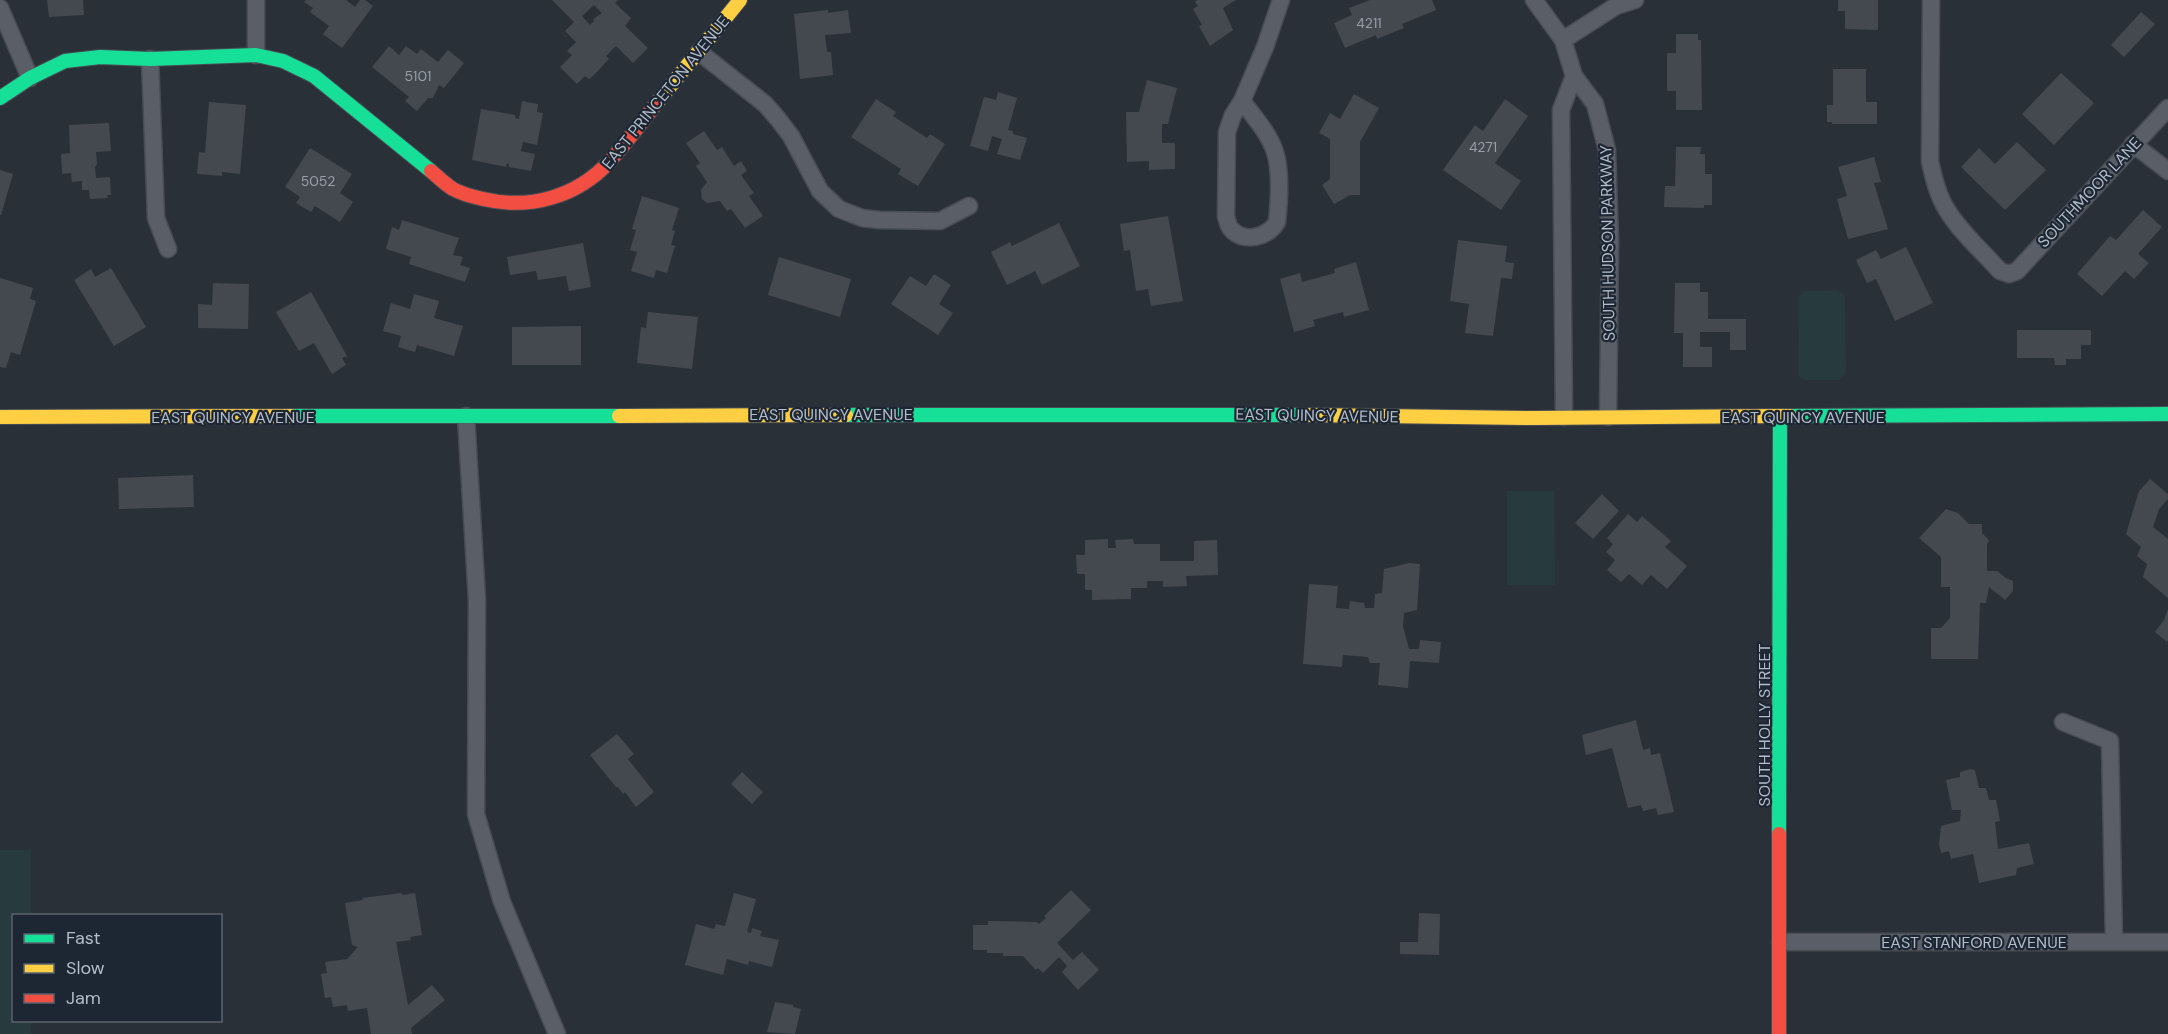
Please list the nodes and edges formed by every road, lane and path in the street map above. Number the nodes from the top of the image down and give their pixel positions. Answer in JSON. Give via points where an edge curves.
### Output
{"nodes":[{"id":1,"x":256,"y":0,"type":"edge"},
{"id":2,"x":740,"y":0,"type":"edge"},
{"id":3,"x":1281,"y":0,"type":"edge"},
{"id":4,"x":1536,"y":0,"type":"edge"},
{"id":5,"x":1635,"y":0,"type":"edge"},
{"id":6,"x":1931,"y":0,"type":"edge"},
{"id":7,"x":0,"y":8,"type":"edge"},
{"id":8,"x":1563,"y":40,"type":"junction"},
{"id":9,"x":699,"y":52,"type":"junction"},
{"id":10,"x":256,"y":55,"type":"junction"},
{"id":11,"x":150,"y":59,"type":"junction"},
{"id":12,"x":1574,"y":76,"type":"junction"},
{"id":13,"x":30,"y":78,"type":"junction"},
{"id":14,"x":0,"y":98,"type":"edge"},
{"id":15,"x":1242,"y":101,"type":"junction"},
{"id":16,"x":2168,"y":108,"type":"edge"},
{"id":17,"x":2133,"y":144,"type":"junction"},
{"id":18,"x":2168,"y":171,"type":"edge"},
{"id":19,"x":969,"y":206,"type":"dead end"},
{"id":20,"x":168,"y":249,"type":"dead end"},
{"id":21,"x":2168,"y":414,"type":"edge"},
{"id":22,"x":466,"y":416,"type":"junction"},
{"id":23,"x":0,"y":417,"type":"edge"},
{"id":24,"x":1564,"y":417,"type":"junction"},
{"id":25,"x":1608,"y":417,"type":"junction"},
{"id":26,"x":1780,"y":417,"type":"junction"},
{"id":27,"x":2063,"y":722,"type":"dead end"},
{"id":28,"x":1779,"y":942,"type":"junction"},
{"id":29,"x":2114,"y":942,"type":"junction"},
{"id":30,"x":2168,"y":942,"type":"edge"},
{"id":31,"x":557,"y":1034,"type":"edge"},
{"id":32,"x":1779,"y":1034,"type":"edge"}],
"edges":[{"from":1,"to":10,"type":"street"},
{"from":2,"to":9,"type":"street","name":"EAST PRINCETON AVENUE"},
{"from":3,"to":15,"type":"street"},
{"from":4,"to":8,"type":"street","name":"SOUTH HUDSON PARKWAY"},
{"from":5,"to":8,"type":"street","via":[[1616,6]]},
{"from":6,"to":17,"type":"street","name":"SOUTHMOOR LANE","via":[[1930,162],[1935,184],[1946,209],[2000,271],[2017,271]]},
{"from":7,"to":13,"type":"street"},
{"from":8,"to":12,"type":"street","name":"SOUTH HUDSON PARKWAY"},
{"from":9,"to":10,"type":"street","name":"EAST PRINCETON AVENUE","via":[[596,175],[560,195],[518,204],[475,198],[453,189],[314,76],[283,61]]},
{"from":9,"to":19,"type":"street","via":[[765,104],[791,136],[820,191],[839,209],[879,220],[940,220]]},
{"from":10,"to":11,"type":"street","name":"EAST PRINCETON AVENUE"},
{"from":11,"to":13,"type":"street","name":"EAST PRINCETON AVENUE","via":[[100,57],[65,61]]},
{"from":11,"to":20,"type":"street","via":[[156,219]]},
{"from":12,"to":24,"type":"street","via":[[1561,110]]},
{"from":12,"to":25,"type":"street","name":"SOUTH HUDSON PARKWAY","via":[[1595,104],[1607,150]]},
{"from":13,"to":14,"type":"street","name":"EAST PRINCETON AVENUE"},
{"from":15,"to":15,"type":"street","via":[[1227,132],[1226,216],[1230,228],[1251,237],[1264,235],[1277,222],[1278,169],[1268,136]]},
{"from":16,"to":17,"type":"street","name":"SOUTHMOOR LANE"},
{"from":17,"to":18,"type":"street"},
{"from":21,"to":26,"type":"street","name":"EAST QUINCY AVENUE"},
{"from":22,"to":23,"type":"street","name":"EAST QUINCY AVENUE"},
{"from":22,"to":24,"type":"street","name":"EAST QUINCY AVENUE"},
{"from":22,"to":31,"type":"street","via":[[477,600],[476,814],[502,902]]},
{"from":24,"to":25,"type":"street","name":"EAST QUINCY AVENUE"},
{"from":25,"to":26,"type":"street","name":"EAST QUINCY AVENUE"},
{"from":26,"to":28,"type":"street","name":"SOUTH HOLLY STREET"},
{"from":27,"to":29,"type":"street","via":[[2110,741]]},
{"from":28,"to":29,"type":"street","name":"EAST STANFORD AVENUE"},
{"from":28,"to":32,"type":"street","name":"SOUTH HOLLY STREET"},
{"from":29,"to":30,"type":"street","name":"EAST STANFORD AVENUE"}]}
